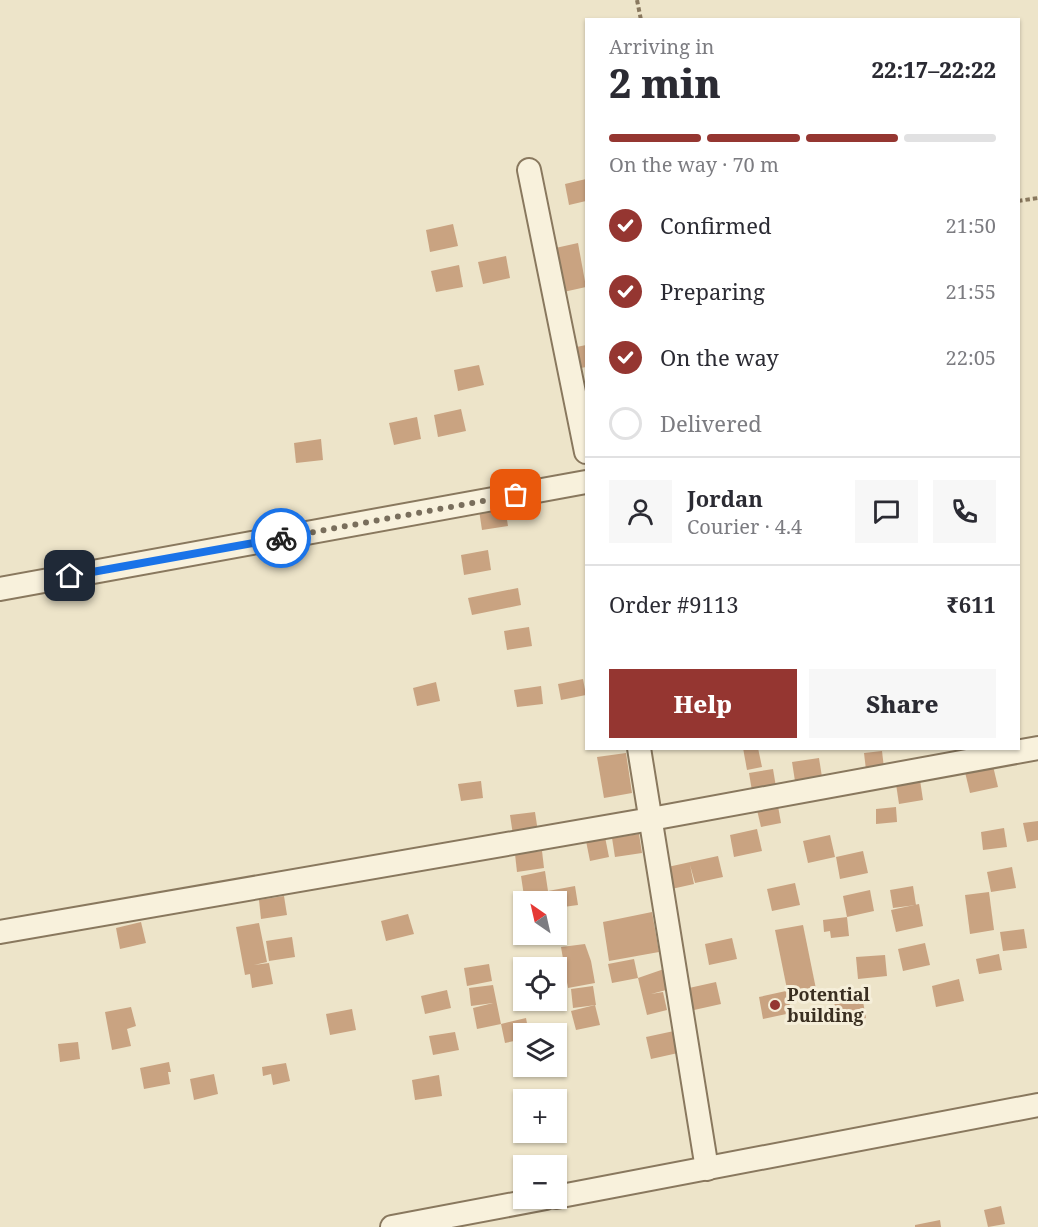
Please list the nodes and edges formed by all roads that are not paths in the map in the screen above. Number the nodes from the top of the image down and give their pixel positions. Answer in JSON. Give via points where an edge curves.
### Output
{"nodes":[{"id":1,"x":529,"y":170,"type":"dead end"},
{"id":2,"x":585,"y":447,"type":"edge"},
{"id":3,"x":585,"y":482,"type":"edge"},
{"id":4,"x":0,"y":589,"type":"edge"},
{"id":5,"x":1038,"y":748,"type":"edge"},
{"id":6,"x":639,"y":750,"type":"edge"},
{"id":7,"x":651,"y":819,"type":"junction"},
{"id":8,"x":0,"y":932,"type":"edge"},
{"id":9,"x":1038,"y":1105,"type":"edge"},
{"id":10,"x":707,"y":1169,"type":"junction"},
{"id":11,"x":567,"y":1195,"type":"edge"},
{"id":12,"x":513,"y":1204,"type":"edge"},
{"id":13,"x":392,"y":1227,"type":"edge"}],
"edges":[{"from":1,"to":2,"type":"street"},
{"from":3,"to":4,"type":"street"},
{"from":5,"to":7,"type":"street"},
{"from":6,"to":7,"type":"street"},
{"from":7,"to":8,"type":"street"},
{"from":7,"to":10,"type":"street"},
{"from":9,"to":10,"type":"street"},
{"from":10,"to":11,"type":"street"},
{"from":12,"to":13,"type":"street"}]}
